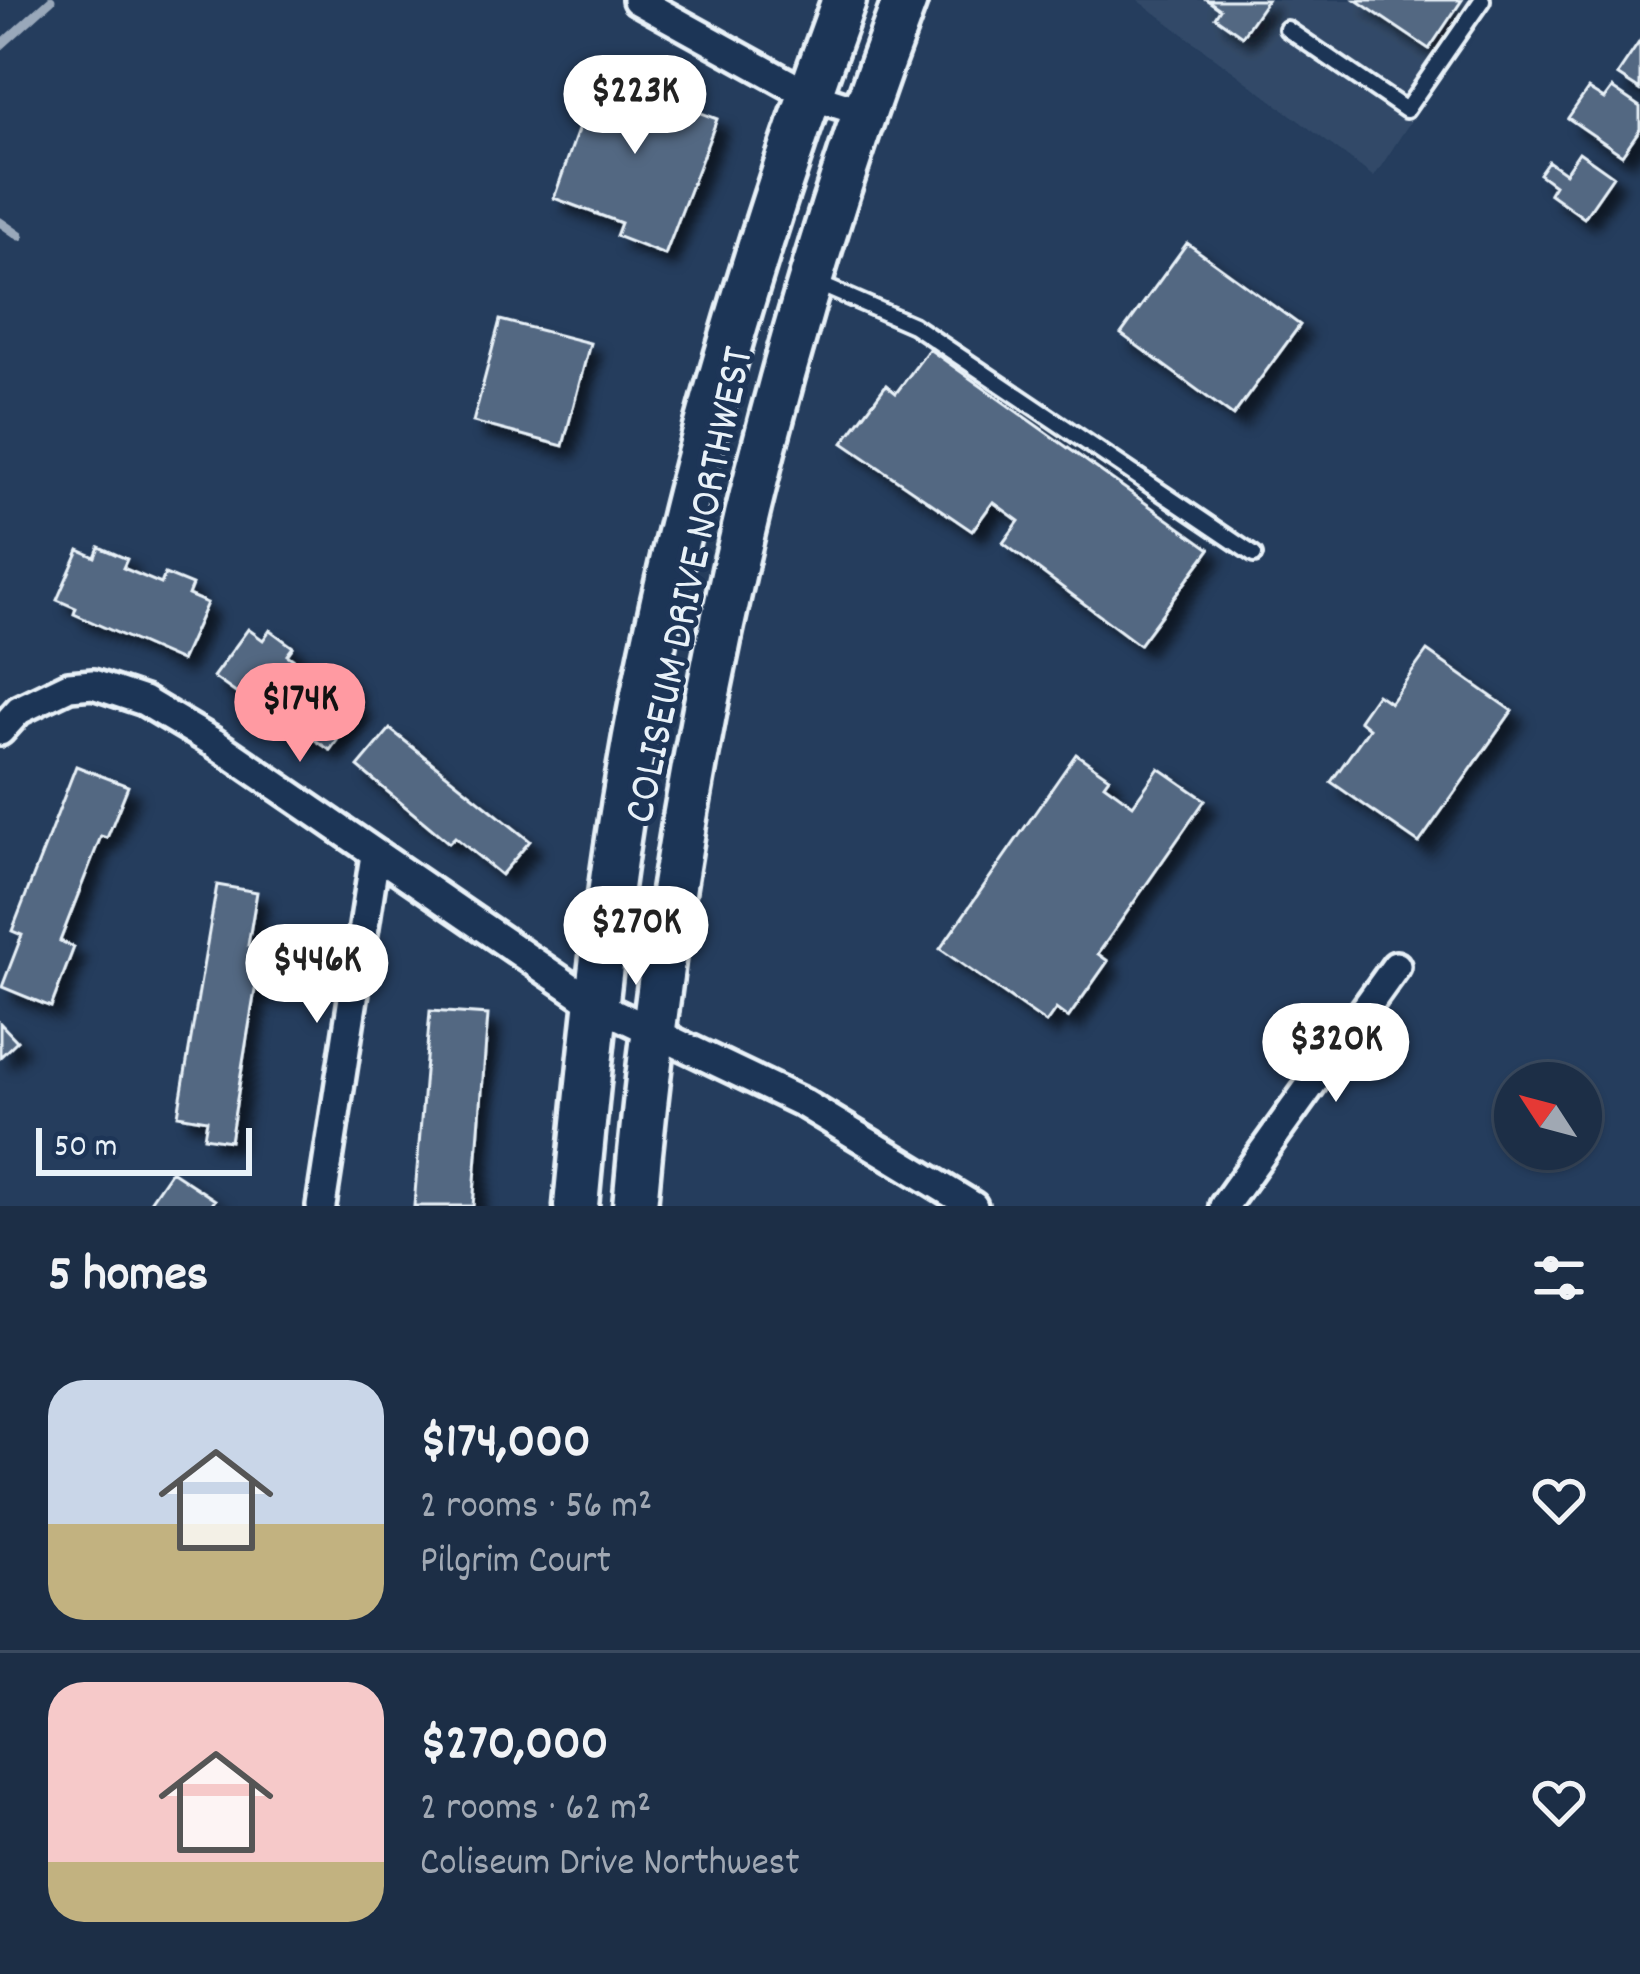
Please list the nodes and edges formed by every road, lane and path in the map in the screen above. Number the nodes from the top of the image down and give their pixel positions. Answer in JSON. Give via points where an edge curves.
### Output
{"nodes":[{"id":1,"x":637,"y":0,"type":"edge"},
{"id":2,"x":844,"y":0,"type":"edge"},
{"id":3,"x":905,"y":0,"type":"edge"},
{"id":4,"x":1482,"y":0,"type":"edge"},
{"id":5,"x":1287,"y":29,"type":"dead end"},
{"id":6,"x":809,"y":95,"type":"junction"},
{"id":7,"x":863,"y":112,"type":"junction"},
{"id":8,"x":809,"y":280,"type":"junction"},
{"id":9,"x":1254,"y":556,"type":"dead end"},
{"id":10,"x":0,"y":731,"type":"edge"},
{"id":11,"x":375,"y":855,"type":"junction"},
{"id":12,"x":1396,"y":966,"type":"dead end"},
{"id":13,"x":595,"y":1004,"type":"junction"},
{"id":14,"x":650,"y":1030,"type":"junction"},
{"id":15,"x":321,"y":1206,"type":"edge"},
{"id":16,"x":576,"y":1206,"type":"edge"},
{"id":17,"x":635,"y":1206,"type":"edge"},
{"id":18,"x":973,"y":1206,"type":"edge"},
{"id":19,"x":1224,"y":1206,"type":"edge"}],
"edges":[{"from":1,"to":6,"type":"street"},
{"from":2,"to":6,"type":"main road","name":"COLISEUM DRIVE NORTHWEST"},
{"from":3,"to":7,"type":"main road","name":"COLISEUM DRIVE NORTHWEST"},
{"from":4,"to":5,"type":"lane","via":[[1406,110]]},
{"from":6,"to":7,"type":"street"},
{"from":6,"to":13,"type":"main road","name":"COLISEUM DRIVE NORTHWEST","via":[[728,338],[681,526],[641,702]]},
{"from":7,"to":8,"type":"main road","name":"COLISEUM DRIVE NORTHWEST"},
{"from":8,"to":9,"type":"lane","via":[[913,325]]},
{"from":8,"to":14,"type":"main road","name":"COLISEUM DRIVE NORTHWEST","via":[[700,713]]},
{"from":10,"to":11,"type":"street","via":[[42,694],[94,684],[119,690],[213,742]]},
{"from":11,"to":13,"type":"street"},
{"from":11,"to":15,"type":"street"},
{"from":12,"to":19,"type":"street"},
{"from":13,"to":14,"type":"street"},
{"from":13,"to":16,"type":"main road","name":"COLISEUM DRIVE NORTHWEST"},
{"from":14,"to":17,"type":"main road","name":"COLISEUM DRIVE NORTHWEST"},
{"from":14,"to":18,"type":"street","via":[[803,1103]]}]}
